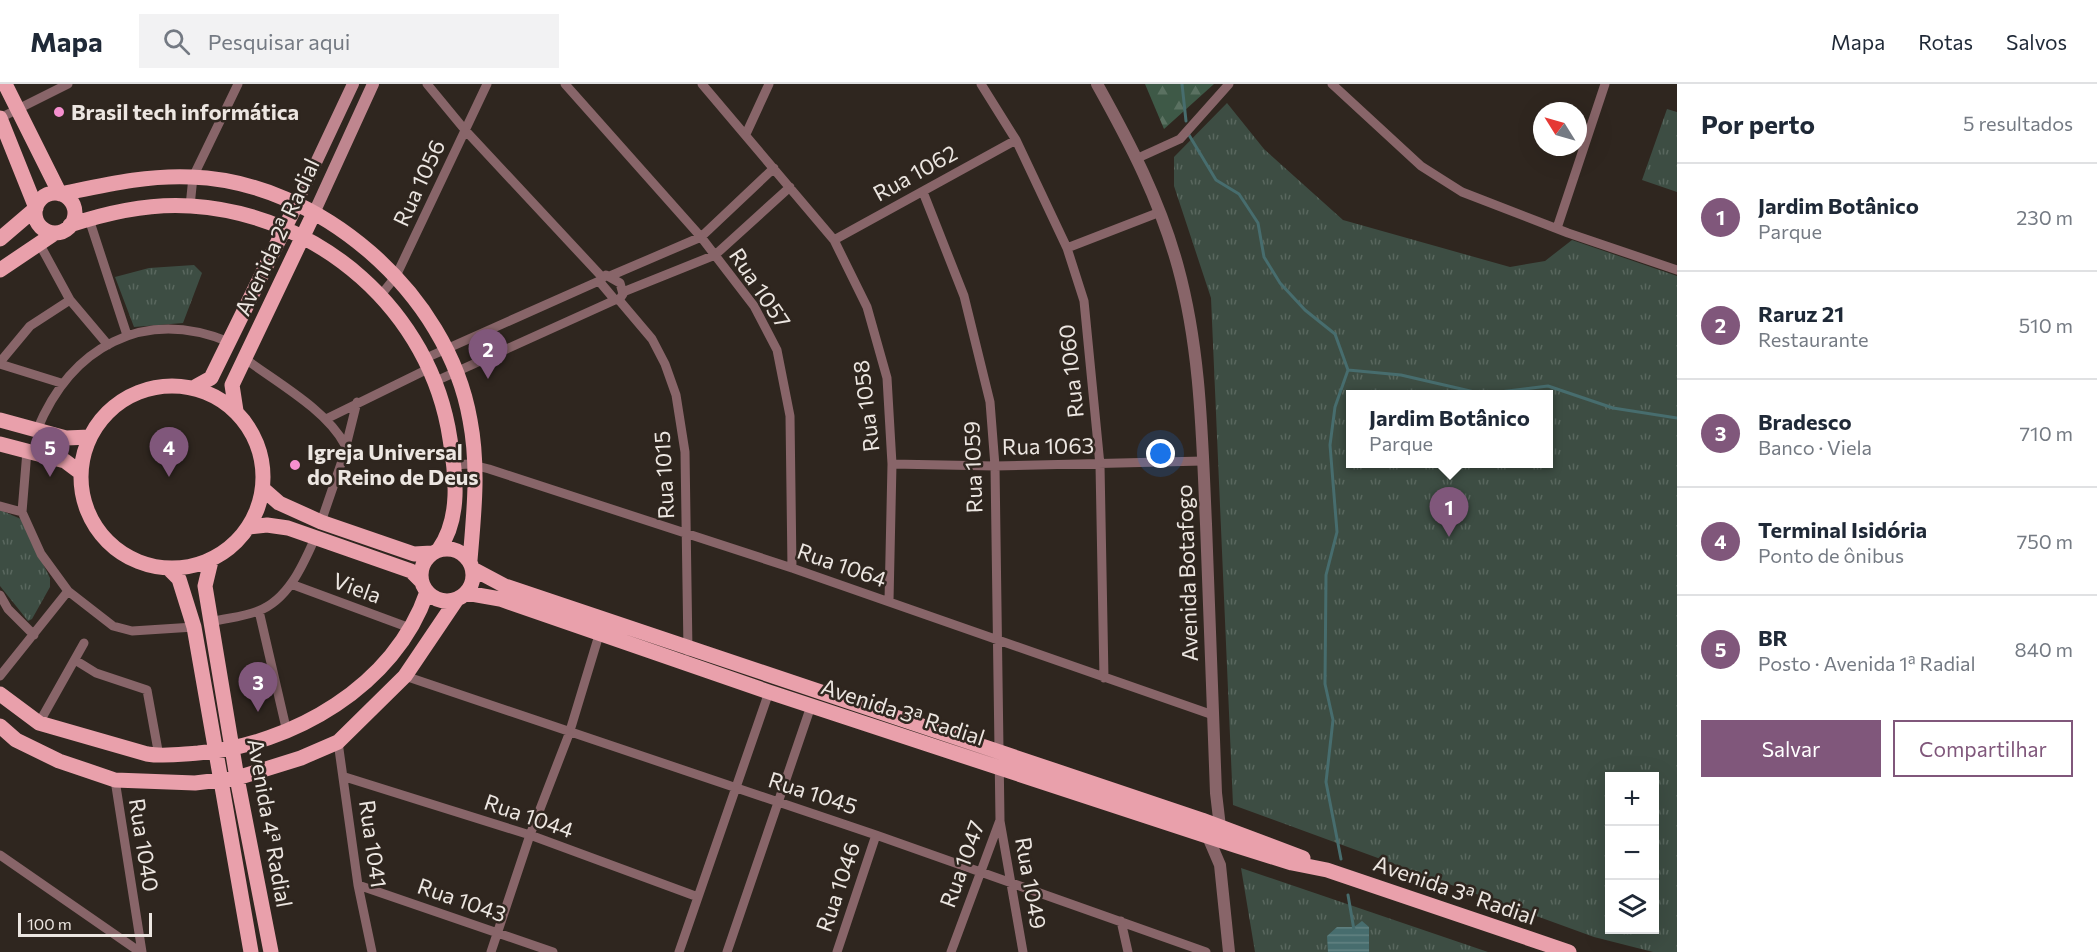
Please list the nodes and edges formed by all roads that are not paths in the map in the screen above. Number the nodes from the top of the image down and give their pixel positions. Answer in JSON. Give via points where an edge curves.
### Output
{"nodes":[{"id":1,"x":5,"y":84,"type":"edge"},
{"id":2,"x":68,"y":84,"type":"edge"},
{"id":3,"x":238,"y":84,"type":"edge"},
{"id":4,"x":353,"y":84,"type":"edge"},
{"id":5,"x":374,"y":84,"type":"edge"},
{"id":6,"x":427,"y":84,"type":"edge"},
{"id":7,"x":487,"y":84,"type":"edge"},
{"id":8,"x":566,"y":84,"type":"edge"},
{"id":9,"x":702,"y":84,"type":"edge"},
{"id":10,"x":768,"y":84,"type":"edge"},
{"id":11,"x":981,"y":84,"type":"edge"},
{"id":12,"x":1097,"y":84,"type":"edge"},
{"id":13,"x":1229,"y":84,"type":"edge"},
{"id":14,"x":1332,"y":84,"type":"edge"},
{"id":15,"x":1605,"y":84,"type":"edge"},
{"id":16,"x":18,"y":109,"type":"junction"},
{"id":17,"x":0,"y":118,"type":"edge"},
{"id":18,"x":465,"y":130,"type":"junction"},
{"id":19,"x":746,"y":134,"type":"junction"},
{"id":20,"x":1016,"y":140,"type":"junction"},
{"id":21,"x":1138,"y":159,"type":"junction"},
{"id":22,"x":774,"y":168,"type":"junction"},
{"id":23,"x":193,"y":177,"type":"junction"},
{"id":24,"x":790,"y":187,"type":"junction"},
{"id":25,"x":923,"y":192,"type":"junction"},
{"id":26,"x":60,"y":194,"type":"junction"},
{"id":27,"x":297,"y":203,"type":"junction"},
{"id":28,"x":190,"y":206,"type":"junction"},
{"id":29,"x":35,"y":209,"type":"junction"},
{"id":30,"x":1160,"y":212,"type":"junction"},
{"id":31,"x":314,"y":213,"type":"junction"},
{"id":32,"x":89,"y":219,"type":"junction"},
{"id":33,"x":70,"y":225,"type":"junction"},
{"id":34,"x":285,"y":228,"type":"junction"},
{"id":35,"x":1557,"y":228,"type":"junction"},
{"id":36,"x":55,"y":232,"type":"junction"},
{"id":37,"x":303,"y":237,"type":"junction"},
{"id":38,"x":701,"y":237,"type":"junction"},
{"id":39,"x":0,"y":239,"type":"edge"},
{"id":40,"x":834,"y":240,"type":"junction"},
{"id":41,"x":39,"y":243,"type":"junction"},
{"id":42,"x":1067,"y":248,"type":"junction"},
{"id":43,"x":715,"y":255,"type":"junction"},
{"id":44,"x":0,"y":270,"type":"edge"},
{"id":45,"x":1677,"y":270,"type":"edge"},
{"id":46,"x":396,"y":276,"type":"junction"},
{"id":47,"x":604,"y":278,"type":"junction"},
{"id":48,"x":381,"y":295,"type":"junction"},
{"id":49,"x":619,"y":297,"type":"junction"},
{"id":50,"x":70,"y":300,"type":"junction"},
{"id":51,"x":127,"y":335,"type":"junction"},
{"id":52,"x":229,"y":342,"type":"junction"},
{"id":53,"x":108,"y":345,"type":"junction"},
{"id":54,"x":445,"y":350,"type":"junction"},
{"id":55,"x":244,"y":358,"type":"junction"},
{"id":56,"x":0,"y":363,"type":"edge"},
{"id":57,"x":430,"y":369,"type":"junction"},
{"id":58,"x":456,"y":373,"type":"junction"},
{"id":59,"x":62,"y":383,"type":"junction"},
{"id":60,"x":193,"y":388,"type":"junction"},
{"id":61,"x":357,"y":402,"type":"junction"},
{"id":62,"x":236,"y":411,"type":"junction"},
{"id":63,"x":326,"y":419,"type":"junction"},
{"id":64,"x":0,"y":420,"type":"edge"},
{"id":65,"x":37,"y":430,"type":"junction"},
{"id":66,"x":90,"y":437,"type":"junction"},
{"id":67,"x":0,"y":444,"type":"edge"},
{"id":68,"x":345,"y":445,"type":"junction"},
{"id":69,"x":27,"y":451,"type":"junction"},
{"id":70,"x":1203,"y":461,"type":"junction"},
{"id":71,"x":892,"y":464,"type":"junction"},
{"id":72,"x":454,"y":465,"type":"junction"},
{"id":73,"x":476,"y":465,"type":"junction"},
{"id":74,"x":1101,"y":465,"type":"junction"},
{"id":75,"x":994,"y":466,"type":"junction"},
{"id":76,"x":81,"y":473,"type":"junction"},
{"id":77,"x":263,"y":489,"type":"junction"},
{"id":78,"x":0,"y":506,"type":"edge"},
{"id":79,"x":22,"y":512,"type":"junction"},
{"id":80,"x":321,"y":522,"type":"junction"},
{"id":81,"x":249,"y":527,"type":"junction"},
{"id":82,"x":687,"y":534,"type":"junction"},
{"id":83,"x":315,"y":538,"type":"junction"},
{"id":84,"x":435,"y":551,"type":"junction"},
{"id":85,"x":211,"y":561,"type":"junction"},
{"id":86,"x":471,"y":565,"type":"junction"},
{"id":87,"x":792,"y":568,"type":"junction"},
{"id":88,"x":169,"y":569,"type":"junction"},
{"id":89,"x":291,"y":584,"type":"junction"},
{"id":90,"x":424,"y":586,"type":"junction"},
{"id":91,"x":68,"y":591,"type":"junction"},
{"id":92,"x":0,"y":595,"type":"edge"},
{"id":93,"x":462,"y":596,"type":"junction"},
{"id":94,"x":889,"y":601,"type":"junction"},
{"id":95,"x":259,"y":611,"type":"junction"},
{"id":96,"x":211,"y":622,"type":"junction"},
{"id":97,"x":194,"y":627,"type":"junction"},
{"id":98,"x":410,"y":628,"type":"junction"},
{"id":99,"x":599,"y":634,"type":"junction"},
{"id":100,"x":34,"y":635,"type":"junction"},
{"id":101,"x":996,"y":638,"type":"junction"},
{"id":102,"x":84,"y":643,"type":"dead end"},
{"id":103,"x":688,"y":649,"type":"junction"},
{"id":104,"x":75,"y":660,"type":"junction"},
{"id":105,"x":383,"y":664,"type":"junction"},
{"id":106,"x":688,"y":665,"type":"junction"},
{"id":107,"x":748,"y":668,"type":"junction"},
{"id":108,"x":0,"y":676,"type":"edge"},
{"id":109,"x":404,"y":678,"type":"junction"},
{"id":110,"x":1104,"y":678,"type":"junction"},
{"id":111,"x":769,"y":692,"type":"junction"},
{"id":112,"x":2,"y":699,"type":"edge"},
{"id":113,"x":812,"y":706,"type":"junction"},
{"id":114,"x":20,"y":709,"type":"junction"},
{"id":115,"x":1213,"y":715,"type":"junction"},
{"id":116,"x":39,"y":723,"type":"junction"},
{"id":117,"x":915,"y":726,"type":"junction"},
{"id":118,"x":1,"y":730,"type":"edge"},
{"id":119,"x":288,"y":732,"type":"junction"},
{"id":120,"x":569,"y":734,"type":"junction"},
{"id":121,"x":338,"y":742,"type":"junction"},
{"id":122,"x":233,"y":748,"type":"junction"},
{"id":123,"x":215,"y":751,"type":"junction"},
{"id":124,"x":998,"y":751,"type":"junction"},
{"id":125,"x":159,"y":756,"type":"junction"},
{"id":126,"x":998,"y":767,"type":"junction"},
{"id":127,"x":345,"y":777,"type":"junction"},
{"id":128,"x":237,"y":778,"type":"junction"},
{"id":129,"x":115,"y":780,"type":"junction"},
{"id":130,"x":219,"y":782,"type":"junction"},
{"id":131,"x":736,"y":788,"type":"junction"},
{"id":132,"x":1216,"y":793,"type":"junction"},
{"id":133,"x":779,"y":802,"type":"junction"},
{"id":134,"x":1000,"y":820,"type":"junction"},
{"id":135,"x":1202,"y":820,"type":"junction"},
{"id":136,"x":1220,"y":827,"type":"junction"},
{"id":137,"x":530,"y":835,"type":"junction"},
{"id":138,"x":876,"y":835,"type":"junction"},
{"id":139,"x":1208,"y":837,"type":"junction"},
{"id":140,"x":1237,"y":846,"type":"junction"},
{"id":141,"x":0,"y":855,"type":"edge"},
{"id":142,"x":1220,"y":865,"type":"junction"},
{"id":143,"x":1327,"y":870,"type":"junction"},
{"id":144,"x":980,"y":872,"type":"junction"},
{"id":145,"x":1011,"y":882,"type":"junction"},
{"id":146,"x":358,"y":885,"type":"junction"},
{"id":147,"x":698,"y":897,"type":"junction"},
{"id":148,"x":1121,"y":921,"type":"junction"},
{"id":149,"x":497,"y":932,"type":"junction"},
{"id":150,"x":141,"y":952,"type":"edge"},
{"id":151,"x":251,"y":952,"type":"edge"},
{"id":152,"x":271,"y":952,"type":"edge"},
{"id":153,"x":372,"y":952,"type":"edge"},
{"id":154,"x":491,"y":952,"type":"edge"},
{"id":155,"x":554,"y":952,"type":"edge"},
{"id":156,"x":679,"y":952,"type":"edge"},
{"id":157,"x":727,"y":952,"type":"edge"},
{"id":158,"x":837,"y":952,"type":"edge"},
{"id":159,"x":951,"y":952,"type":"edge"},
{"id":160,"x":1023,"y":952,"type":"edge"},
{"id":161,"x":1128,"y":952,"type":"edge"},
{"id":162,"x":1206,"y":952,"type":"edge"},
{"id":163,"x":1229,"y":952,"type":"edge"},
{"id":164,"x":1569,"y":952,"type":"edge"}],
"edges":[{"from":1,"to":16,"type":"main road"},
{"from":2,"to":16,"type":"street"},
{"from":3,"to":23,"type":"street"},
{"from":4,"to":27,"type":"main road","name":"Avenida 2ª Radial"},
{"from":5,"to":31,"type":"main road","name":"Avenida 2ª Radial"},
{"from":6,"to":18,"type":"street"},
{"from":7,"to":18,"type":"street","name":"Rua 1056"},
{"from":8,"to":38,"type":"street","name":"Rua 1057"},
{"from":9,"to":19,"type":"street","name":"Rua 1058"},
{"from":10,"to":19,"type":"street"},
{"from":11,"to":20,"type":"street","name":"Rua 1060"},
{"from":12,"to":21,"type":"street","name":"Avenida Botafogo"},
{"from":13,"to":21,"type":"street","via":[[1180,140]]},
{"from":14,"to":35,"type":"street","via":[[1421,166],[1462,192]]},
{"from":15,"to":35,"type":"street"},
{"from":16,"to":17,"type":"street"},
{"from":16,"to":26,"type":"main road"},
{"from":17,"to":29,"type":"main road"},
{"from":18,"to":46,"type":"street","name":"Rua 1056"},
{"from":18,"to":47,"type":"street"},
{"from":19,"to":22,"type":"street","name":"Rua 1058"},
{"from":20,"to":25,"type":"street","name":"Rua 1062"},
{"from":20,"to":42,"type":"street","name":"Rua 1060"},
{"from":21,"to":30,"type":"street","name":"Avenida Botafogo"},
{"from":22,"to":24,"type":"street","name":"Rua 1058"},
{"from":22,"to":38,"type":"street"},
{"from":23,"to":26,"type":"main road","via":[[142,177]]},
{"from":23,"to":27,"type":"main road","via":[[252,187]]},
{"from":23,"to":28,"type":"street"},
{"from":24,"to":40,"type":"street","name":"Rua 1058"},
{"from":24,"to":43,"type":"street"},
{"from":25,"to":40,"type":"street","name":"Rua 1062"},
{"from":25,"to":75,"type":"street","name":"Rua 1059","via":[[964,296],[990,402]]},
{"from":26,"to":29,"type":"main road","via":[[48,195]]},
{"from":26,"to":33,"type":"main road","via":[[74,207]]},
{"from":27,"to":31,"type":"main road"},
{"from":27,"to":34,"type":"main road","name":"Avenida 2ª Radial"},
{"from":28,"to":32,"type":"main road","via":[[141,207]]},
{"from":28,"to":34,"type":"main road","via":[[245,215]]},
{"from":29,"to":36,"type":"main road","via":[[40,226]]},
{"from":29,"to":39,"type":"main road"},
{"from":30,"to":42,"type":"street"},
{"from":30,"to":70,"type":"street","name":"Avenida Botafogo","via":[[1178,267],[1193,337]]},
{"from":31,"to":37,"type":"main road","name":"Avenida 2ª Radial"},
{"from":31,"to":46,"type":"main road"},
{"from":32,"to":33,"type":"main road"},
{"from":32,"to":51,"type":"street"},
{"from":33,"to":36,"type":"main road"},
{"from":34,"to":37,"type":"main road"},
{"from":34,"to":52,"type":"main road","name":"Avenida 2ª Radial"},
{"from":35,"to":45,"type":"street"},
{"from":36,"to":41,"type":"main road"},
{"from":37,"to":48,"type":"main road","via":[[338,258]]},
{"from":37,"to":55,"type":"main road","name":"Avenida 2ª Radial"},
{"from":38,"to":43,"type":"street","name":"Rua 1057"},
{"from":38,"to":47,"type":"street"},
{"from":40,"to":71,"type":"street","name":"Rua 1058","via":[[867,307],[887,378]]},
{"from":41,"to":44,"type":"main road"},
{"from":41,"to":50,"type":"street"},
{"from":42,"to":74,"type":"street","name":"Rua 1060","via":[[1084,301]]},
{"from":43,"to":49,"type":"street"},
{"from":43,"to":87,"type":"street","name":"Rua 1057","via":[[754,306],[777,350],[790,416]]},
{"from":46,"to":48,"type":"street","name":"Rua 1056"},
{"from":46,"to":54,"type":"main road"},
{"from":47,"to":49,"type":"street"},
{"from":47,"to":49,"type":"street","via":[[620,283]]},
{"from":47,"to":54,"type":"street"},
{"from":48,"to":57,"type":"main road","via":[[408,328]]},
{"from":49,"to":58,"type":"street"},
{"from":49,"to":82,"type":"street","name":"Rua 1015","via":[[652,339],[676,395],[685,453]]},
{"from":50,"to":53,"type":"street"},
{"from":50,"to":56,"type":"street","via":[[30,326]]},
{"from":51,"to":52,"type":"street","via":[[182,328]]},
{"from":51,"to":53,"type":"street"},
{"from":52,"to":60,"type":"main road","name":"Avenida 2ª Radial","via":[[211,378]]},
{"from":53,"to":59,"type":"street"},
{"from":54,"to":57,"type":"street"},
{"from":54,"to":58,"type":"main road"},
{"from":55,"to":62,"type":"main road","name":"Avenida 2ª Radial","via":[[232,385]]},
{"from":55,"to":63,"type":"street"},
{"from":56,"to":59,"type":"street"},
{"from":57,"to":58,"type":"street"},
{"from":57,"to":61,"type":"street"},
{"from":57,"to":72,"type":"main road","via":[[448,424]]},
{"from":58,"to":73,"type":"main road","via":[[470,419]]},
{"from":59,"to":65,"type":"street"},
{"from":60,"to":62,"type":"main road","via":[[217,396]]},
{"from":60,"to":66,"type":"main road","via":[[162,386],[133,394],[108,412]]},
{"from":61,"to":63,"type":"street"},
{"from":61,"to":68,"type":"street"},
{"from":62,"to":77,"type":"main road","via":[[252,431],[261,455]]},
{"from":63,"to":68,"type":"street"},
{"from":64,"to":65,"type":"main road"},
{"from":65,"to":66,"type":"main road","via":[[66,438]]},
{"from":66,"to":76,"type":"main road"},
{"from":67,"to":69,"type":"main road"},
{"from":68,"to":80,"type":"street"},
{"from":69,"to":76,"type":"main road","via":[[65,461]]},
{"from":69,"to":79,"type":"street"},
{"from":70,"to":74,"type":"street","name":"Rua 1063"},
{"from":70,"to":115,"type":"street","name":"Avenida Botafogo"},
{"from":71,"to":75,"type":"street","name":"Rua 1063"},
{"from":71,"to":94,"type":"street","name":"Rua 1058"},
{"from":72,"to":73,"type":"street","name":"Rua 1064"},
{"from":72,"to":84,"type":"main road","via":[[451,523],[448,535]]},
{"from":73,"to":82,"type":"street","name":"Rua 1064"},
{"from":73,"to":86,"type":"main road"},
{"from":74,"to":75,"type":"street","name":"Rua 1063"},
{"from":74,"to":110,"type":"street","name":"Rua 1060"},
{"from":75,"to":101,"type":"street","name":"Rua 1059"},
{"from":76,"to":88,"type":"main road","via":[[84,503],[97,530],[118,552],[145,565]]},
{"from":77,"to":80,"type":"main road","via":[[279,503]]},
{"from":77,"to":81,"type":"main road"},
{"from":78,"to":79,"type":"street"},
{"from":79,"to":91,"type":"street","via":[[41,554]]},
{"from":80,"to":84,"type":"main road","via":[[414,554]]},
{"from":81,"to":83,"type":"main road","via":[[288,528]]},
{"from":81,"to":85,"type":"main road"},
{"from":82,"to":87,"type":"street","name":"Rua 1064"},
{"from":82,"to":103,"type":"street","name":"Rua 1015"},
{"from":83,"to":89,"type":"street"},
{"from":83,"to":90,"type":"main road","via":[[411,571]]},
{"from":84,"to":86,"type":"main road","via":[[455,549]]},
{"from":84,"to":90,"type":"main road","via":[[422,565]]},
{"from":85,"to":88,"type":"main road"},
{"from":85,"to":96,"type":"main road","name":"Avenida 4ª Radial","via":[[205,586]]},
{"from":86,"to":93,"type":"main road","via":[[473,578]]},
{"from":86,"to":103,"type":"main road","name":"Avenida 3ª Radial","via":[[505,586]]},
{"from":87,"to":94,"type":"street","name":"Rua 1064"},
{"from":88,"to":97,"type":"main road","name":"Avenida 4ª Radial","via":[[179,579]]},
{"from":89,"to":95,"type":"street"},
{"from":89,"to":98,"type":"street","name":"Viela"},
{"from":90,"to":93,"type":"main road","via":[[440,600]]},
{"from":90,"to":98,"type":"main road"},
{"from":91,"to":97,"type":"street","via":[[113,626],[132,632]]},
{"from":91,"to":100,"type":"street"},
{"from":92,"to":100,"type":"street"},
{"from":93,"to":99,"type":"main road","name":"Avenida 3ª Radial","via":[[500,599]]},
{"from":93,"to":109,"type":"main road"},
{"from":94,"to":101,"type":"street","name":"Rua 1064"},
{"from":95,"to":96,"type":"street"},
{"from":95,"to":119,"type":"street"},
{"from":96,"to":122,"type":"main road","name":"Avenida 4ª Radial"},
{"from":97,"to":123,"type":"main road","name":"Avenida 4ª Radial"},
{"from":98,"to":105,"type":"main road"},
{"from":99,"to":106,"type":"main road","name":"Avenida 3ª Radial"},
{"from":99,"to":120,"type":"street"},
{"from":100,"to":108,"type":"street"},
{"from":101,"to":110,"type":"street","name":"Rua 1064"},
{"from":101,"to":124,"type":"street","name":"Rua 1059"},
{"from":102,"to":104,"type":"street"},
{"from":103,"to":106,"type":"street","name":"Rua 1015"},
{"from":103,"to":107,"type":"main road","name":"Avenida 3ª Radial"},
{"from":104,"to":116,"type":"street"},
{"from":104,"to":125,"type":"street","via":[[96,673],[147,690]]},
{"from":105,"to":109,"type":"main road"},
{"from":105,"to":119,"type":"main road","via":[[327,710]]},
{"from":106,"to":111,"type":"main road","name":"Avenida 3ª Radial"},
{"from":107,"to":111,"type":"main road","via":[[767,681]]},
{"from":107,"to":117,"type":"main road","name":"Avenida 3ª Radial"},
{"from":109,"to":120,"type":"street","name":"Rua 1045"},
{"from":109,"to":121,"type":"main road"},
{"from":110,"to":115,"type":"street","name":"Rua 1064"},
{"from":111,"to":113,"type":"main road","name":"Avenida 3ª Radial"},
{"from":111,"to":131,"type":"street"},
{"from":112,"to":114,"type":"main road"},
{"from":113,"to":117,"type":"main road","via":[[820,700],[901,726]]},
{"from":113,"to":126,"type":"main road","name":"Avenida 3ª Radial"},
{"from":113,"to":133,"type":"street"},
{"from":114,"to":116,"type":"main road"},
{"from":114,"to":118,"type":"main road"},
{"from":115,"to":132,"type":"street","name":"Avenida Botafogo"},
{"from":116,"to":125,"type":"main road"},
{"from":117,"to":124,"type":"main road","name":"Avenida 3ª Radial"},
{"from":118,"to":129,"type":"main road","via":[[59,761]]},
{"from":119,"to":122,"type":"main road"},
{"from":120,"to":131,"type":"street","name":"Rua 1045"},
{"from":120,"to":137,"type":"street"},
{"from":121,"to":127,"type":"street","name":"Rua 1041"},
{"from":121,"to":128,"type":"main road"},
{"from":122,"to":123,"type":"main road"},
{"from":122,"to":128,"type":"main road","name":"Avenida 4ª Radial"},
{"from":123,"to":125,"type":"main road"},
{"from":123,"to":130,"type":"main road","name":"Avenida 4ª Radial"},
{"from":124,"to":126,"type":"street","name":"Rua 1047"},
{"from":124,"to":135,"type":"main road","name":"Avenida 3ª Radial"},
{"from":126,"to":134,"type":"street","name":"Rua 1047"},
{"from":126,"to":139,"type":"main road","name":"Avenida 3ª Radial"},
{"from":127,"to":137,"type":"street","name":"Rua 1044"},
{"from":127,"to":146,"type":"street","name":"Rua 1041"},
{"from":128,"to":130,"type":"main road"},
{"from":128,"to":152,"type":"main road","name":"Avenida 4ª Radial"},
{"from":129,"to":130,"type":"main road"},
{"from":129,"to":150,"type":"street","name":"Rua 1040"},
{"from":130,"to":151,"type":"main road","name":"Avenida 4ª Radial"},
{"from":131,"to":133,"type":"street","name":"Rua 1045"},
{"from":131,"to":147,"type":"street"},
{"from":132,"to":135,"type":"street","name":"Avenida Botafogo"},
{"from":132,"to":136,"type":"street","name":"Avenida Botafogo"},
{"from":133,"to":138,"type":"street","name":"Rua 1045"},
{"from":133,"to":157,"type":"street"},
{"from":134,"to":144,"type":"street","name":"Rua 1047"},
{"from":134,"to":145,"type":"street","name":"Rua 1049"},
{"from":135,"to":136,"type":"main road","name":"Avenida 3ª Radial"},
{"from":136,"to":143,"type":"main road","name":"Avenida 3ª Radial","via":[[1295,853]]},
{"from":137,"to":147,"type":"street","name":"Rua 1044"},
{"from":137,"to":149,"type":"street"},
{"from":138,"to":144,"type":"street","name":"Rua 1045"},
{"from":138,"to":158,"type":"street","name":"Rua 1046"},
{"from":139,"to":140,"type":"main road","name":"Avenida 3ª Radial"},
{"from":139,"to":142,"type":"street"},
{"from":140,"to":142,"type":"street"},
{"from":140,"to":143,"type":"main road","name":"Avenida 3ª Radial"},
{"from":141,"to":150,"type":"street"},
{"from":142,"to":163,"type":"street"},
{"from":143,"to":164,"type":"main road","name":"Avenida 3ª Radial"},
{"from":144,"to":145,"type":"street","name":"Rua 1045"},
{"from":144,"to":159,"type":"street","name":"Rua 1047"},
{"from":145,"to":148,"type":"street","name":"Rua 1045"},
{"from":145,"to":160,"type":"street","name":"Rua 1049"},
{"from":146,"to":149,"type":"street","name":"Rua 1043"},
{"from":146,"to":153,"type":"street","name":"Rua 1041"},
{"from":147,"to":156,"type":"street"},
{"from":148,"to":161,"type":"street"},
{"from":148,"to":162,"type":"street","name":"Rua 1045"},
{"from":149,"to":154,"type":"street"},
{"from":149,"to":155,"type":"street","name":"Rua 1043"}]}
